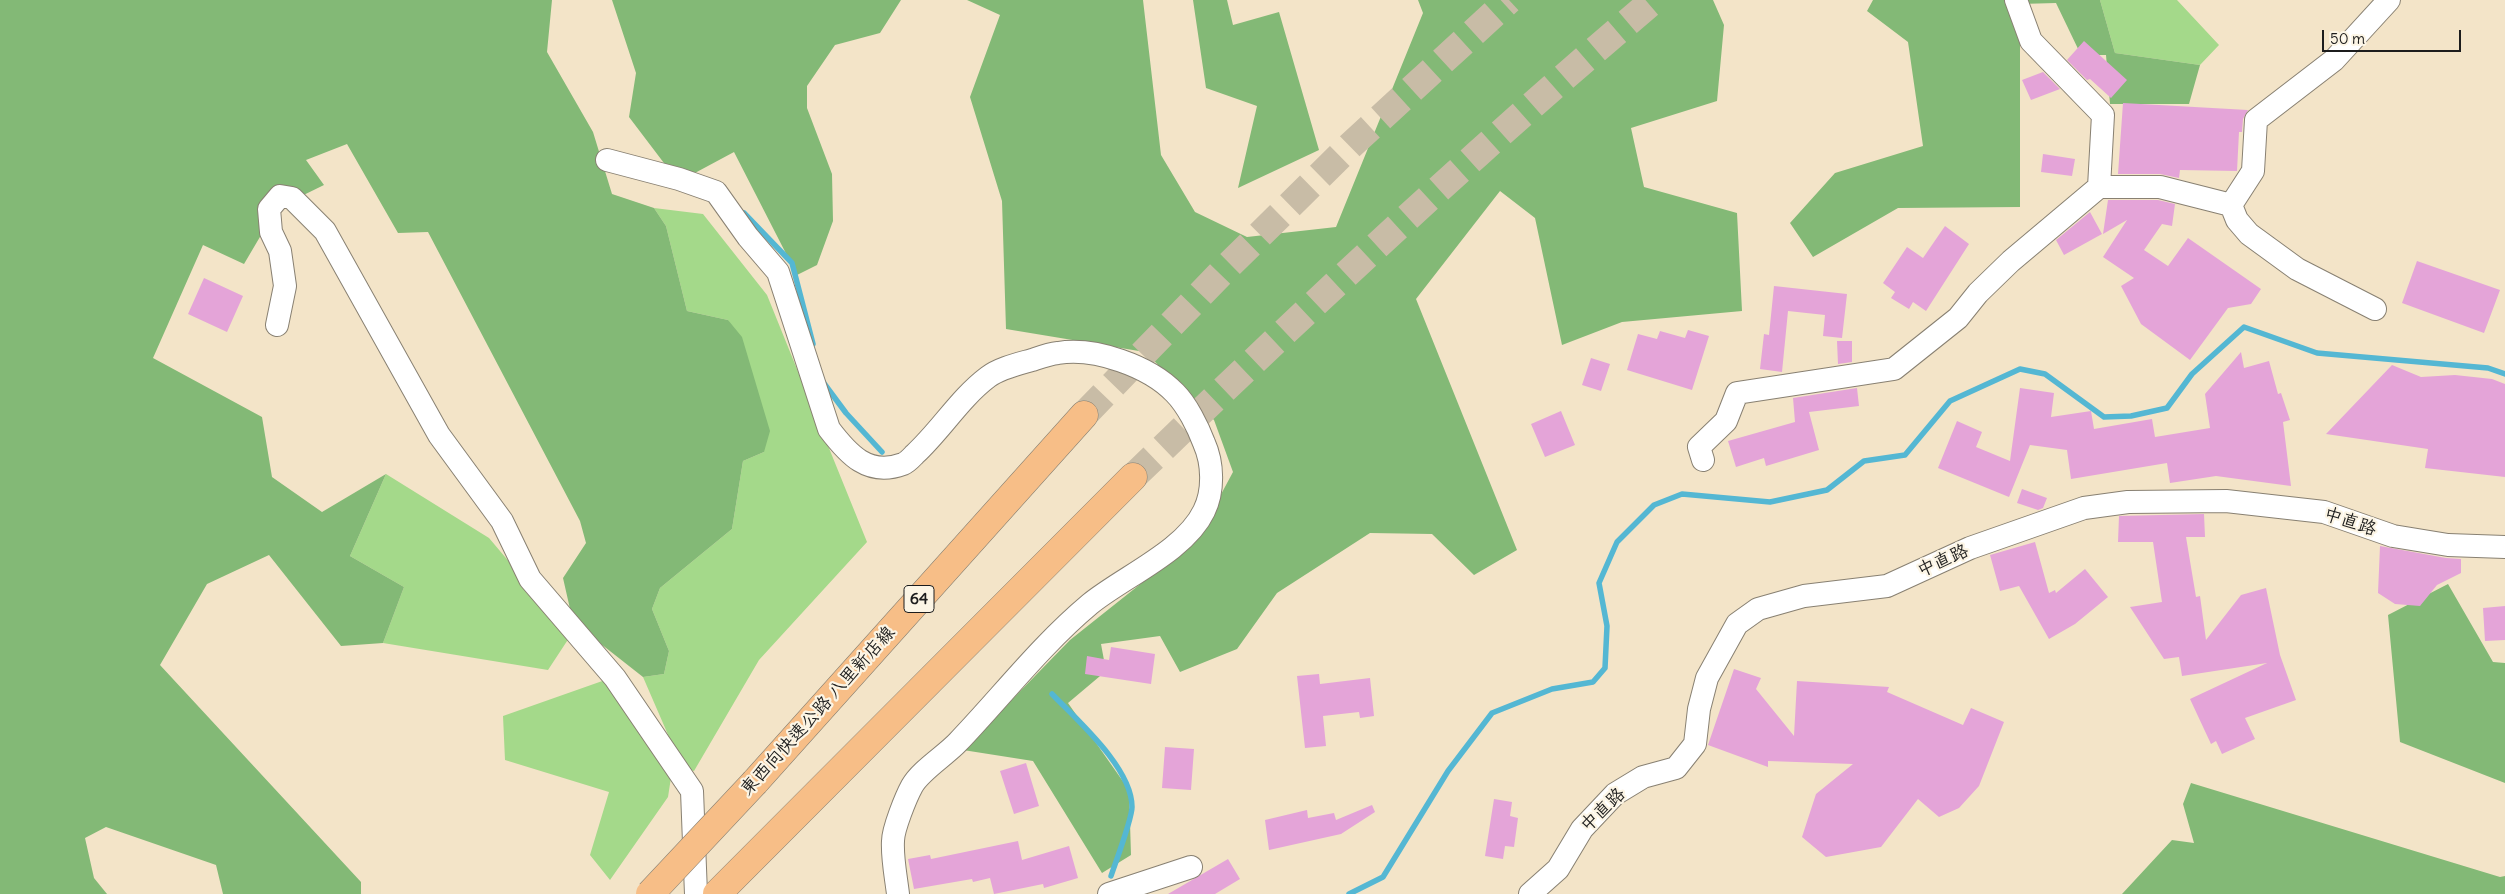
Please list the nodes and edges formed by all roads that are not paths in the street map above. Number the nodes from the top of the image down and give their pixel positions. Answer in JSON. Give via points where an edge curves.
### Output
{"nodes":[{"id":1,"x":2016,"y":0,"type":"edge"},
{"id":2,"x":2389,"y":0,"type":"edge"},
{"id":3,"x":606,"y":160,"type":"dead end"},
{"id":4,"x":2099,"y":187,"type":"junction"},
{"id":5,"x":2231,"y":205,"type":"junction"},
{"id":6,"x":2376,"y":309,"type":"dead end"},
{"id":7,"x":277,"y":325,"type":"dead end"},
{"id":8,"x":1084,"y":415,"type":"tunnel mouth"},
{"id":9,"x":1703,"y":460,"type":"dead end"},
{"id":10,"x":1133,"y":477,"type":"tunnel mouth"},
{"id":11,"x":2505,"y":548,"type":"edge"},
{"id":12,"x":1191,"y":867,"type":"dead end"},
{"id":13,"x":650,"y":894,"type":"edge"},
{"id":14,"x":696,"y":894,"type":"edge"},
{"id":15,"x":717,"y":894,"type":"edge"},
{"id":16,"x":898,"y":894,"type":"edge"},
{"id":17,"x":1109,"y":894,"type":"edge"},
{"id":18,"x":1530,"y":894,"type":"edge"}],
"edges":[{"from":1,"to":4,"type":"street","via":[[2031,41],[2103,115]]},
{"from":2,"to":5,"type":"street","via":[[2334,60],[2256,120],[2253,171]]},
{"from":3,"to":16,"type":"street","via":[[716,192],[748,238],[778,272],[829,429],[864,465],[905,464],[989,376],[1014,364],[1059,353],[1086,353],[1117,359],[1140,368],[1176,393],[1208,451],[1210,490],[1204,511],[1188,532],[1156,560],[1091,604],[1043,649],[957,744],[913,784],[893,839]]},
{"from":4,"to":5,"type":"street","via":[[2160,187]]},
{"from":4,"to":9,"type":"street","via":[[2011,261],[1958,318],[1894,369],[1737,394],[1726,421],[1699,447]]},
{"from":5,"to":6,"type":"street","via":[[2237,220],[2249,234],[2297,269]]},
{"from":7,"to":14,"type":"street","via":[[285,286],[280,250],[271,232],[269,209],[280,196],[292,198],[325,231],[439,435],[502,521],[530,579],[615,678],[692,792]]},
{"from":8,"to":13,"type":"highway","name":"東西向快速公路 八里新店線","number":"64","bridge":true,"via":[[755,782]]},
{"from":10,"to":15,"type":"highway"},
{"from":11,"to":18,"type":"street","name":"中直路","via":[[2448,545],[2393,536],[2324,512],[2226,501],[2128,502],[2084,508],[1970,548],[1886,586],[1804,596],[1758,609],[1737,624],[1707,678],[1695,744],[1676,768],[1643,777],[1615,794],[1582,829],[1558,870]]},
{"from":12,"to":17,"type":"street"}]}
